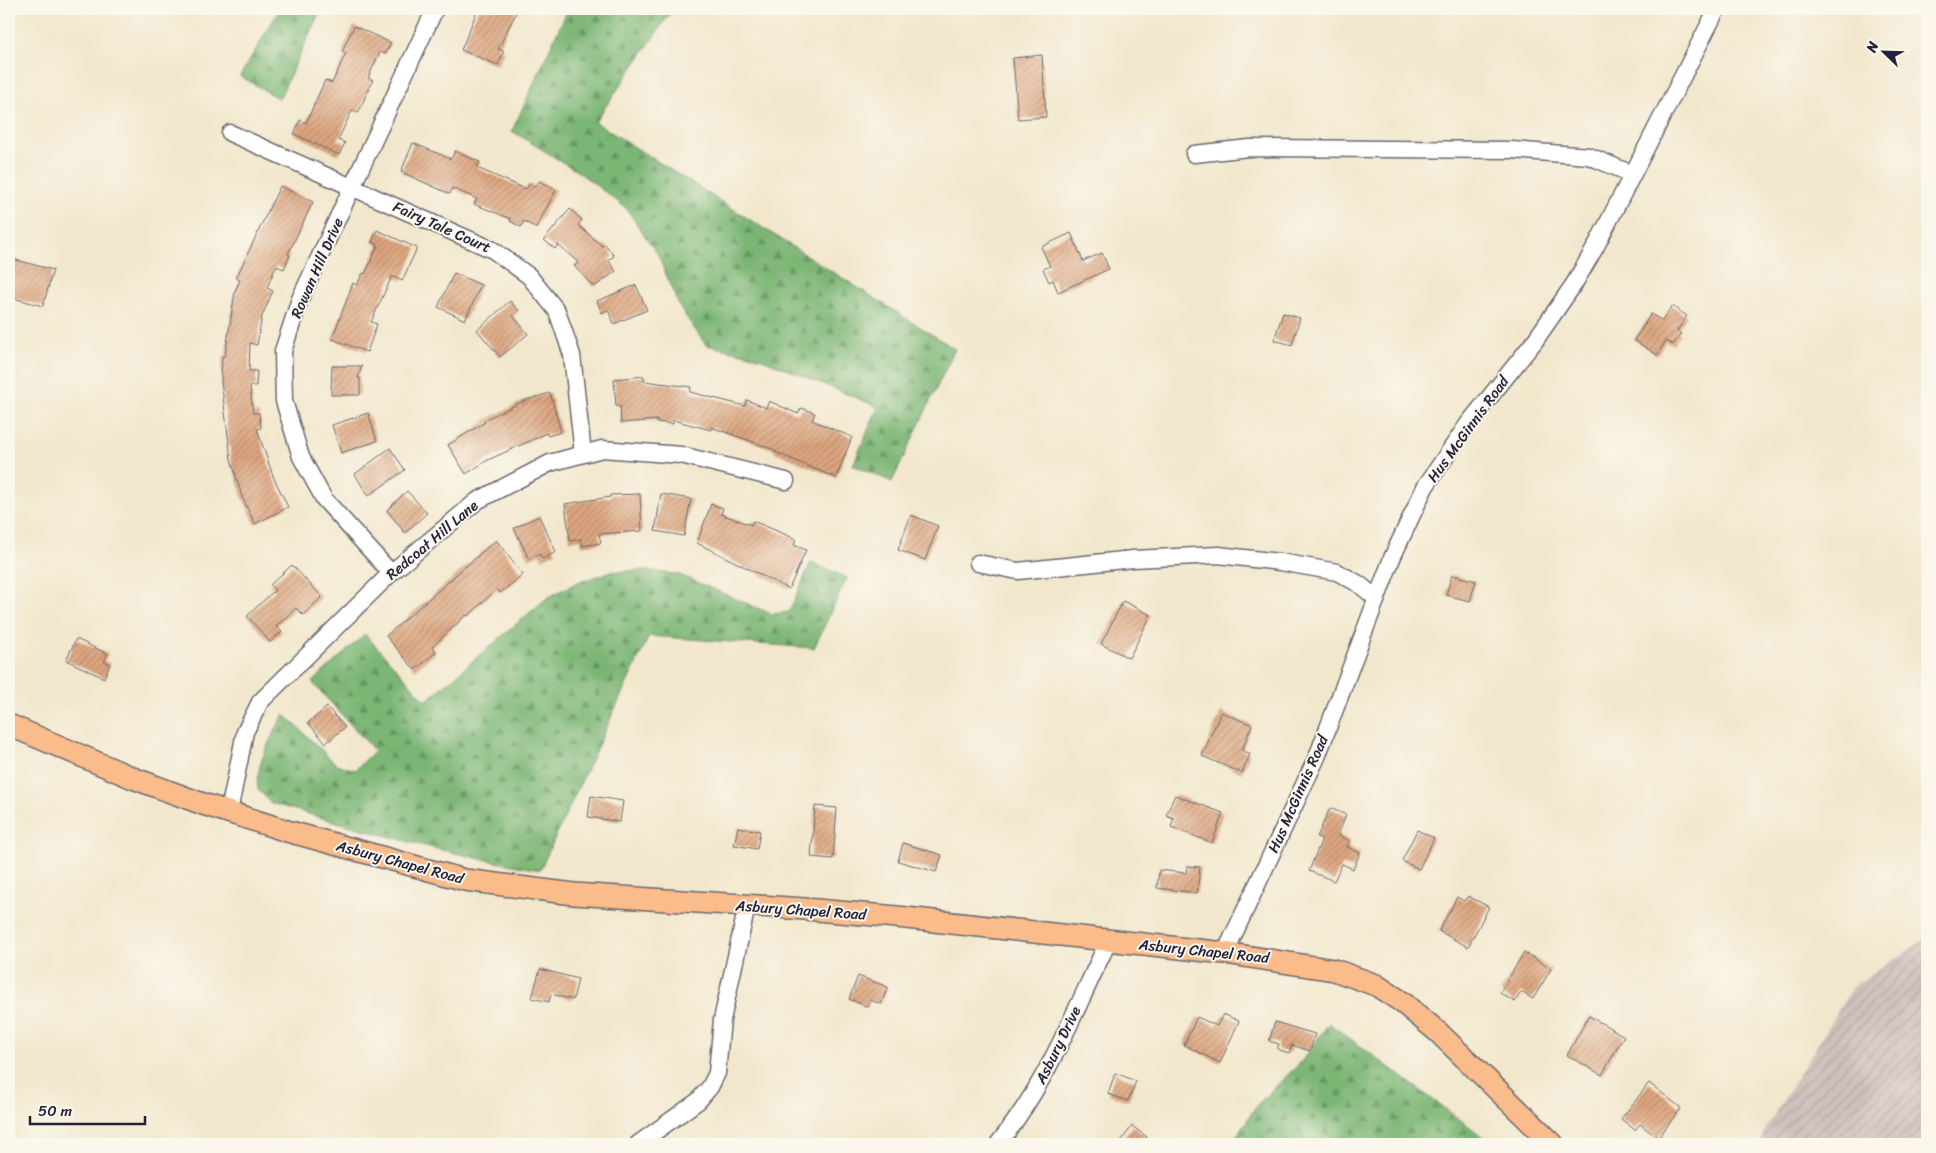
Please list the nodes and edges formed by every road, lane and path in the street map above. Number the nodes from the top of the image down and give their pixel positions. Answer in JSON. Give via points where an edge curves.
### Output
{"nodes":[{"id":1,"x":434,"y":9,"type":"edge"},
{"id":2,"x":1717,"y":9,"type":"edge"},
{"id":3,"x":230,"y":133,"type":"dead end"},
{"id":4,"x":1194,"y":154,"type":"dead end"},
{"id":5,"x":1632,"y":174,"type":"junction"},
{"id":6,"x":353,"y":188,"type":"junction"},
{"id":7,"x":583,"y":454,"type":"junction"},
{"id":8,"x":786,"y":481,"type":"dead end"},
{"id":9,"x":978,"y":563,"type":"dead end"},
{"id":10,"x":391,"y":573,"type":"junction"},
{"id":11,"x":1377,"y":599,"type":"junction"},
{"id":12,"x":9,"y":724,"type":"edge"},
{"id":13,"x":229,"y":812,"type":"junction"},
{"id":14,"x":746,"y":906,"type":"junction"},
{"id":15,"x":1109,"y":940,"type":"junction"},
{"id":16,"x":1225,"y":953,"type":"junction"},
{"id":17,"x":638,"y":1144,"type":"edge"},
{"id":18,"x":998,"y":1144,"type":"edge"},
{"id":19,"x":1553,"y":1144,"type":"edge"}],
"edges":[{"from":1,"to":6,"type":"street","name":"Rowan Hill Drive"},
{"from":2,"to":5,"type":"street","name":"Hus McGinnis Road"},
{"from":3,"to":6,"type":"street","name":"Fairy Tale Court"},
{"from":4,"to":5,"type":"street","via":[[1249,148],[1512,150],[1589,156]]},
{"from":5,"to":11,"type":"street","name":"Hus McGinnis Road","via":[[1595,248],[1560,305],[1468,424],[1425,487]]},
{"from":6,"to":7,"type":"street","name":"Fairy Tale Court","via":[[493,250],[529,276],[557,311],[572,355]]},
{"from":6,"to":10,"type":"street","name":"Rowan Hill Drive","via":[[300,299],[282,352],[284,401],[301,457],[324,499]]},
{"from":7,"to":8,"type":"street","name":"Redcoat Hill Lane","via":[[602,449],[681,455]]},
{"from":7,"to":10,"type":"street","name":"Redcoat Hill Lane","via":[[550,463],[477,501]]},
{"from":9,"to":11,"type":"street","via":[[1018,571],[1133,559],[1218,555],[1338,572]]},
{"from":10,"to":13,"type":"street","name":"Redcoat Hill Lane","via":[[260,702],[244,732]]},
{"from":11,"to":16,"type":"street","name":"Hus McGinnis Road","via":[[1317,757]]},
{"from":12,"to":13,"type":"main road","name":"Asbury Chapel Road","via":[[133,778]]},
{"from":13,"to":14,"type":"main road","name":"Asbury Chapel Road","via":[[465,880],[574,894]]},
{"from":14,"to":15,"type":"main road","name":"Asbury Chapel Road"},
{"from":14,"to":17,"type":"street","via":[[722,1020],[717,1073],[698,1101]]},
{"from":15,"to":16,"type":"main road","name":"Asbury Chapel Road"},
{"from":15,"to":18,"type":"street","name":"Asbury Drive","via":[[1048,1070]]},
{"from":16,"to":19,"type":"main road","name":"Asbury Chapel Road","via":[[1334,970],[1376,985],[1438,1032]]}]}
